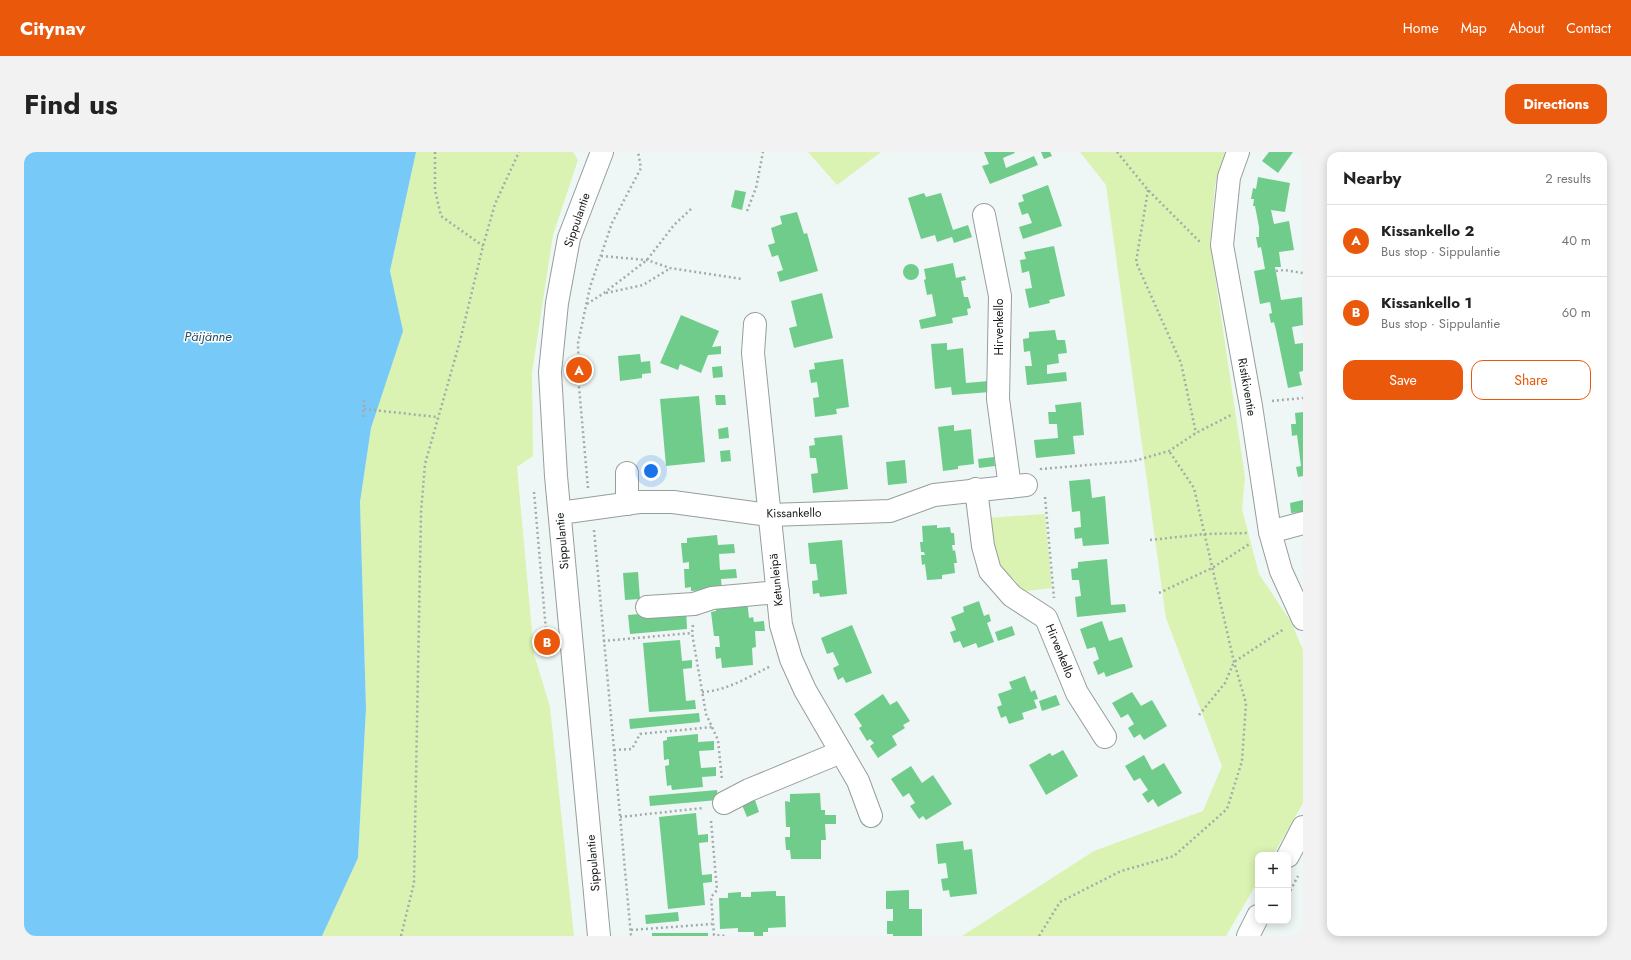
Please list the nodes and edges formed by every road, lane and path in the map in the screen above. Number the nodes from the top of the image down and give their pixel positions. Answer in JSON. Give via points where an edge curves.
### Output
{"nodes":[{"id":1,"x":435,"y":152,"type":"edge"},
{"id":2,"x":519,"y":152,"type":"edge"},
{"id":3,"x":602,"y":152,"type":"edge"},
{"id":4,"x":638,"y":152,"type":"edge"},
{"id":5,"x":763,"y":152,"type":"edge"},
{"id":6,"x":1117,"y":152,"type":"edge"},
{"id":7,"x":1238,"y":152,"type":"edge"},
{"id":8,"x":1148,"y":190,"type":"junction"},
{"id":9,"x":690,"y":209,"type":"dead end"},
{"id":10,"x":747,"y":211,"type":"dead end"},
{"id":11,"x":984,"y":215,"type":"dead end"},
{"id":12,"x":483,"y":246,"type":"junction"},
{"id":13,"x":601,"y":256,"type":"junction"},
{"id":14,"x":647,"y":260,"type":"junction"},
{"id":15,"x":670,"y":268,"type":"junction"},
{"id":16,"x":1226,"y":268,"type":"junction"},
{"id":17,"x":1276,"y":271,"type":"dead end"},
{"id":18,"x":1303,"y":273,"type":"edge"},
{"id":19,"x":742,"y":279,"type":"dead end"},
{"id":20,"x":604,"y":293,"type":"junction"},
{"id":21,"x":586,"y":304,"type":"junction"},
{"id":22,"x":755,"y":324,"type":"dead end"},
{"id":23,"x":1303,"y":398,"type":"edge"},
{"id":24,"x":364,"y":400,"type":"dead end"},
{"id":25,"x":1251,"y":406,"type":"junction"},
{"id":26,"x":364,"y":409,"type":"junction"},
{"id":27,"x":363,"y":417,"type":"dead end"},
{"id":28,"x":437,"y":417,"type":"junction"},
{"id":29,"x":1196,"y":433,"type":"junction"},
{"id":30,"x":1169,"y":451,"type":"junction"},
{"id":31,"x":1041,"y":469,"type":"junction"},
{"id":32,"x":627,"y":473,"type":"dead end"},
{"id":33,"x":1026,"y":482,"type":"junction"},
{"id":34,"x":976,"y":489,"type":"junction"},
{"id":35,"x":627,"y":504,"type":"junction"},
{"id":36,"x":592,"y":509,"type":"junction"},
{"id":37,"x":560,"y":513,"type":"junction"},
{"id":38,"x":769,"y":515,"type":"junction"},
{"id":39,"x":1303,"y":523,"type":"edge"},
{"id":40,"x":1270,"y":532,"type":"junction"},
{"id":41,"x":1205,"y":534,"type":"junction"},
{"id":42,"x":1150,"y":540,"type":"dead end"},
{"id":43,"x":1212,"y":568,"type":"junction"},
{"id":44,"x":778,"y":592,"type":"junction"},
{"id":45,"x":1159,"y":593,"type":"dead end"},
{"id":46,"x":694,"y":604,"type":"junction"},
{"id":47,"x":647,"y":607,"type":"dead end"},
{"id":48,"x":1046,"y":618,"type":"junction"},
{"id":49,"x":1303,"y":618,"type":"edge"},
{"id":50,"x":692,"y":633,"type":"junction"},
{"id":51,"x":604,"y":641,"type":"junction"},
{"id":52,"x":790,"y":657,"type":"junction"},
{"id":53,"x":1234,"y":662,"type":"junction"},
{"id":54,"x":702,"y":692,"type":"junction"},
{"id":55,"x":1199,"y":715,"type":"dead end"},
{"id":56,"x":712,"y":727,"type":"junction"},
{"id":57,"x":1105,"y":736,"type":"dead end"},
{"id":58,"x":614,"y":750,"type":"junction"},
{"id":59,"x":841,"y":752,"type":"junction"},
{"id":60,"x":717,"y":805,"type":"junction"},
{"id":61,"x":871,"y":816,"type":"dead end"},
{"id":62,"x":620,"y":817,"type":"junction"},
{"id":63,"x":1303,"y":826,"type":"edge"},
{"id":64,"x":1294,"y":864,"type":"edge"},
{"id":65,"x":1289,"y":888,"type":"edge"},
{"id":66,"x":1255,"y":922,"type":"edge"},
{"id":67,"x":712,"y":924,"type":"junction"},
{"id":68,"x":631,"y":930,"type":"junction"},
{"id":69,"x":401,"y":936,"type":"edge"},
{"id":70,"x":599,"y":936,"type":"edge"},
{"id":71,"x":631,"y":936,"type":"edge"},
{"id":72,"x":727,"y":936,"type":"edge"},
{"id":73,"x":1040,"y":936,"type":"edge"},
{"id":74,"x":1248,"y":936,"type":"edge"}],
"edges":[{"from":1,"to":12,"type":"path","via":[[435,190],[441,216]]},
{"from":2,"to":12,"type":"path","via":[[495,204]]},
{"from":3,"to":37,"type":"street","name":"Sippulantie","via":[[569,238],[557,303],[550,372]]},
{"from":4,"to":13,"type":"path","via":[[641,168],[612,223]]},
{"from":5,"to":10,"type":"path","via":[[756,188]]},
{"from":6,"to":8,"type":"path"},
{"from":7,"to":16,"type":"street","name":"Ristikiventie","via":[[1228,184],[1222,245]]},
{"from":8,"to":16,"type":"path"},
{"from":8,"to":29,"type":"path","via":[[1136,262],[1181,363]]},
{"from":9,"to":14,"type":"path"},
{"from":11,"to":33,"type":"street","name":"Hirvenkello","via":[[1000,296],[998,399]]},
{"from":12,"to":28,"type":"path","via":[[460,341]]},
{"from":13,"to":14,"type":"path"},
{"from":13,"to":21,"type":"path"},
{"from":14,"to":15,"type":"path"},
{"from":14,"to":20,"type":"path"},
{"from":15,"to":19,"type":"path"},
{"from":15,"to":20,"type":"path","via":[[643,285]]},
{"from":16,"to":25,"type":"street","name":"Ristikiventie"},
{"from":17,"to":18,"type":"path"},
{"from":20,"to":21,"type":"path"},
{"from":21,"to":36,"type":"path","via":[[578,342],[579,387],[586,474]]},
{"from":22,"to":38,"type":"street","name":"Ketunleipä","via":[[753,354]]},
{"from":23,"to":25,"type":"path"},
{"from":24,"to":26,"type":"path"},
{"from":25,"to":29,"type":"path"},
{"from":25,"to":40,"type":"street","name":"Ristikiventie"},
{"from":26,"to":27,"type":"path"},
{"from":26,"to":28,"type":"path"},
{"from":28,"to":69,"type":"path","via":[[425,464],[421,512],[414,883]]},
{"from":29,"to":30,"type":"path"},
{"from":30,"to":31,"type":"path","via":[[1134,461]]},
{"from":30,"to":41,"type":"path","via":[[1194,488]]},
{"from":31,"to":33,"type":"path"},
{"from":31,"to":33,"type":"path"},
{"from":32,"to":35,"type":"street"},
{"from":33,"to":34,"type":"street","name":"Kissankello"},
{"from":33,"to":48,"type":"path","via":[[1055,596]]},
{"from":34,"to":38,"type":"street","name":"Kissankello","via":[[934,495],[890,511]]},
{"from":34,"to":48,"type":"street","name":"Hirvenkello","via":[[983,546],[990,571],[1012,596]]},
{"from":35,"to":36,"type":"street","name":"Kissankello"},
{"from":35,"to":38,"type":"street","name":"Kissankello","via":[[673,502]]},
{"from":36,"to":37,"type":"street","name":"Kissankello"},
{"from":36,"to":51,"type":"path"},
{"from":37,"to":70,"type":"street","name":"Sippulantie"},
{"from":38,"to":44,"type":"street","name":"Ketunleipä"},
{"from":39,"to":40,"type":"street"},
{"from":40,"to":41,"type":"path"},
{"from":40,"to":43,"type":"path"},
{"from":40,"to":49,"type":"street","name":"Ristikiventie","via":[[1281,571]]},
{"from":41,"to":42,"type":"path"},
{"from":41,"to":43,"type":"path"},
{"from":43,"to":45,"type":"path"},
{"from":43,"to":53,"type":"path"},
{"from":44,"to":46,"type":"street","via":[[712,598]]},
{"from":44,"to":52,"type":"street","name":"Ketunleipä","via":[[781,625]]},
{"from":46,"to":47,"type":"street"},
{"from":46,"to":50,"type":"path"},
{"from":48,"to":57,"type":"street","name":"Hirvenkello","via":[[1077,693]]},
{"from":49,"to":53,"type":"path"},
{"from":50,"to":51,"type":"path"},
{"from":50,"to":54,"type":"path"},
{"from":51,"to":58,"type":"path"},
{"from":52,"to":54,"type":"path","via":[[727,686]]},
{"from":52,"to":59,"type":"street","name":"Ketunleipä","via":[[805,690]]},
{"from":53,"to":55,"type":"path","via":[[1225,683]]},
{"from":53,"to":73,"type":"path","via":[[1246,703],[1242,761],[1227,809],[1174,856],[1121,871],[1060,902]]},
{"from":54,"to":56,"type":"path","via":[[706,714]]},
{"from":56,"to":58,"type":"path","via":[[640,734],[632,749]]},
{"from":56,"to":60,"type":"path","via":[[718,740]]},
{"from":58,"to":62,"type":"path"},
{"from":59,"to":60,"type":"street"},
{"from":59,"to":61,"type":"street","name":"Ketunleipä","via":[[858,781]]},
{"from":60,"to":62,"type":"path"},
{"from":60,"to":67,"type":"path","via":[[717,890],[711,897]]},
{"from":62,"to":68,"type":"path"},
{"from":63,"to":64,"type":"street"},
{"from":64,"to":65,"type":"path"},
{"from":66,"to":74,"type":"street"},
{"from":67,"to":68,"type":"path"},
{"from":67,"to":72,"type":"path","via":[[714,934]]},
{"from":68,"to":71,"type":"path"}]}
